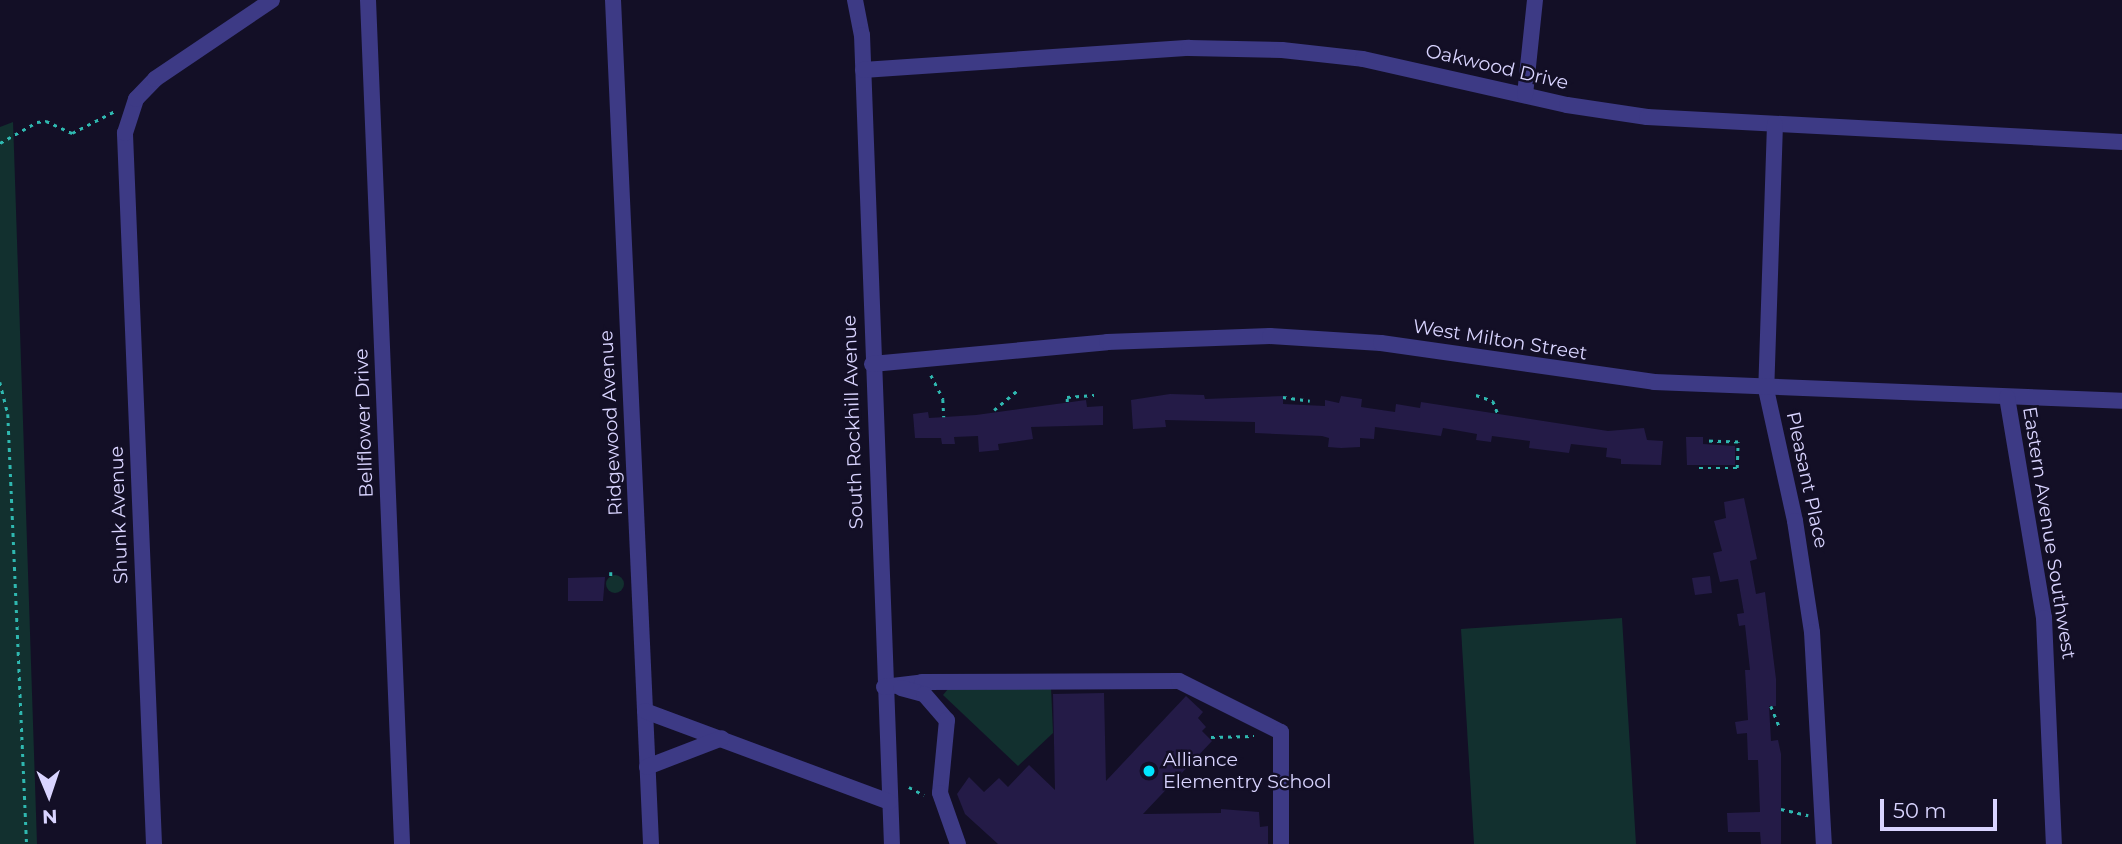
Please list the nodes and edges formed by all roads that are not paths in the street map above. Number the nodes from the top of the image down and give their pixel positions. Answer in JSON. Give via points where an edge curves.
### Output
{"nodes":[{"id":1,"x":272,"y":0,"type":"edge"},
{"id":2,"x":368,"y":0,"type":"edge"},
{"id":3,"x":613,"y":0,"type":"edge"},
{"id":4,"x":855,"y":0,"type":"edge"},
{"id":5,"x":1535,"y":0,"type":"edge"},
{"id":6,"x":863,"y":70,"type":"junction"},
{"id":7,"x":1525,"y":95,"type":"junction"},
{"id":8,"x":1775,"y":124,"type":"junction"},
{"id":9,"x":2122,"y":142,"type":"edge"},
{"id":10,"x":872,"y":364,"type":"junction"},
{"id":11,"x":1766,"y":389,"type":"junction"},
{"id":12,"x":2007,"y":397,"type":"junction"},
{"id":13,"x":2122,"y":401,"type":"edge"},
{"id":14,"x":884,"y":687,"type":"junction"},
{"id":15,"x":645,"y":711,"type":"junction"},
{"id":16,"x":722,"y":738,"type":"junction"},
{"id":17,"x":647,"y":766,"type":"junction"},
{"id":18,"x":890,"y":802,"type":"junction"},
{"id":19,"x":154,"y":844,"type":"edge"},
{"id":20,"x":402,"y":844,"type":"edge"},
{"id":21,"x":651,"y":844,"type":"edge"},
{"id":22,"x":892,"y":844,"type":"edge"},
{"id":23,"x":958,"y":844,"type":"edge"},
{"id":24,"x":1281,"y":844,"type":"edge"},
{"id":25,"x":1824,"y":844,"type":"edge"},
{"id":26,"x":2054,"y":844,"type":"edge"}],
"edges":[{"from":1,"to":19,"type":"street","name":"Shunk Avenue","via":[[186,56],[136,99],[125,133]]},
{"from":2,"to":20,"type":"street","name":"Bellflower Drive"},
{"from":3,"to":15,"type":"street","name":"Ridgewood Avenue"},
{"from":4,"to":6,"type":"street","name":"South Rockhill Avenue"},
{"from":5,"to":7,"type":"street"},
{"from":6,"to":7,"type":"street","name":"Oakwood Drive","via":[[1189,48],[1259,49],[1363,59]]},
{"from":6,"to":10,"type":"street","name":"South Rockhill Avenue"},
{"from":7,"to":8,"type":"street","name":"Oakwood Drive","via":[[1647,117]]},
{"from":8,"to":9,"type":"street","name":"Oakwood Drive"},
{"from":8,"to":11,"type":"street","name":"Pleasant Place"},
{"from":10,"to":11,"type":"street","name":"West Milton Street","via":[[1177,337],[1270,336],[1381,344],[1599,377]]},
{"from":10,"to":14,"type":"street","name":"South Rockhill Avenue"},
{"from":11,"to":12,"type":"street","name":"West Milton Street"},
{"from":11,"to":25,"type":"street","name":"Pleasant Place","via":[[1795,521],[1812,632]]},
{"from":12,"to":13,"type":"street","name":"West Milton Street"},
{"from":12,"to":26,"type":"street","name":"Eastern Avenue Southwest","via":[[2044,618]]},
{"from":14,"to":18,"type":"street","name":"South Rockhill Avenue"},
{"from":14,"to":23,"type":"street","via":[[924,694],[947,720],[940,793]]},
{"from":14,"to":24,"type":"street","via":[[922,682],[1179,681],[1281,732]]},
{"from":15,"to":16,"type":"street"},
{"from":15,"to":17,"type":"street","name":"Ridgewood Avenue"},
{"from":16,"to":17,"type":"street"},
{"from":16,"to":18,"type":"street"},
{"from":17,"to":21,"type":"street","name":"Ridgewood Avenue"},
{"from":18,"to":22,"type":"street","name":"South Rockhill Avenue"}]}
